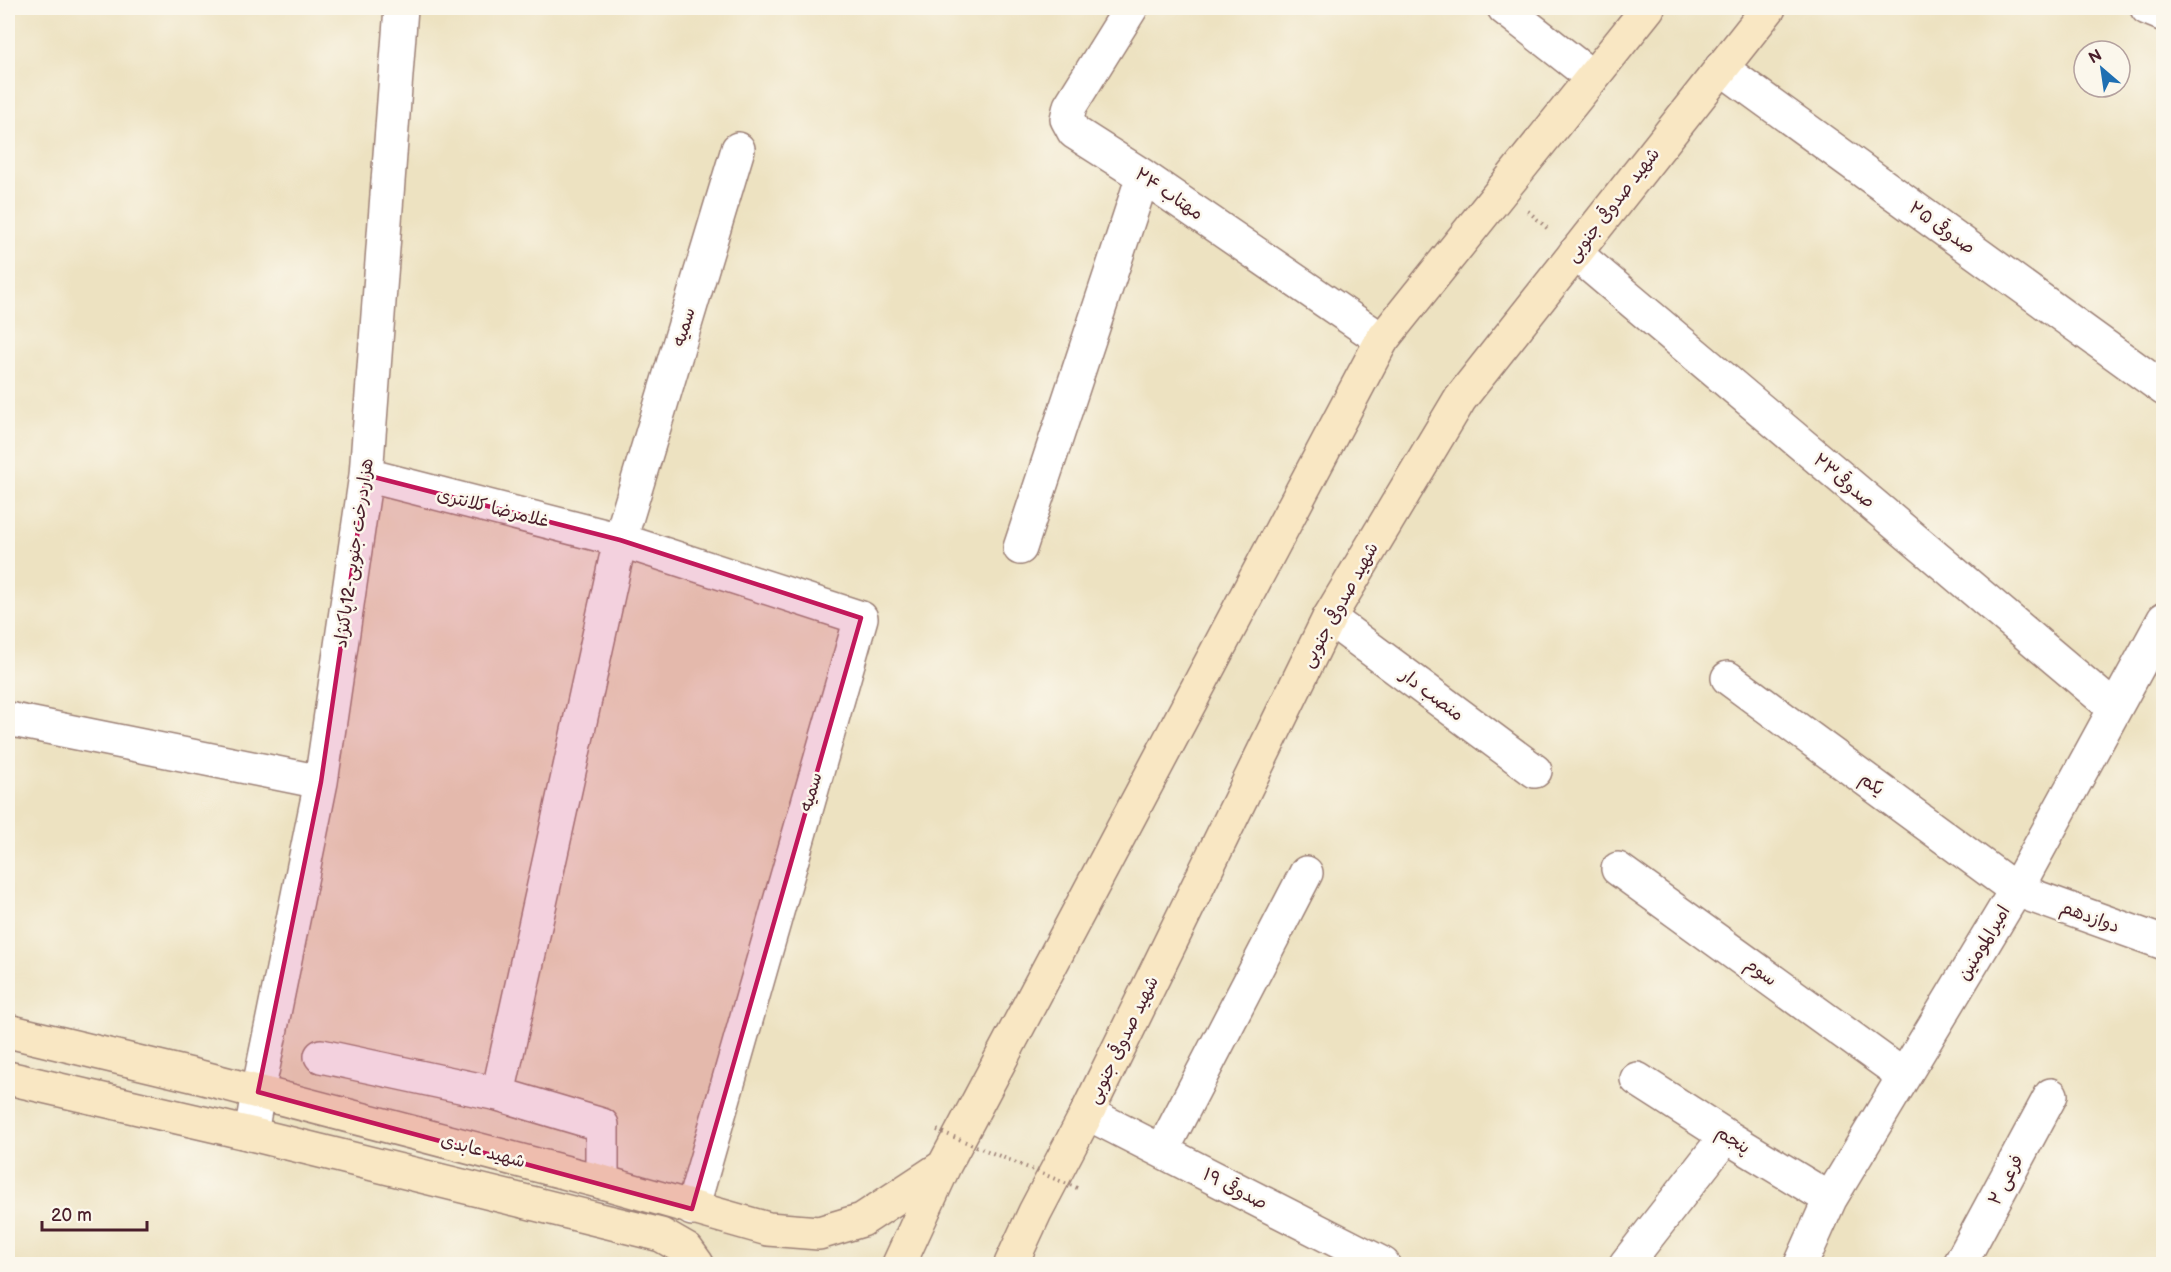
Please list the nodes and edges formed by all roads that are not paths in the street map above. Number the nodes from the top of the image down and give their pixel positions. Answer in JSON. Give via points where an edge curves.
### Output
{"nodes":[{"id":1,"x":401,"y":8,"type":"edge"},
{"id":2,"x":1131,"y":8,"type":"edge"},
{"id":3,"x":1504,"y":8,"type":"edge"},
{"id":4,"x":1648,"y":8,"type":"edge"},
{"id":5,"x":1769,"y":8,"type":"edge"},
{"id":6,"x":2147,"y":8,"type":"edge"},
{"id":7,"x":2163,"y":15,"type":"edge"},
{"id":8,"x":1721,"y":68,"type":"junction"},
{"id":9,"x":1592,"y":77,"type":"junction"},
{"id":10,"x":738,"y":149,"type":"dead end"},
{"id":11,"x":1143,"y":176,"type":"junction"},
{"id":12,"x":1575,"y":253,"type":"junction"},
{"id":13,"x":1382,"y":340,"type":"junction"},
{"id":14,"x":2163,"y":389,"type":"edge"},
{"id":15,"x":366,"y":475,"type":"junction"},
{"id":16,"x":620,"y":540,"type":"junction"},
{"id":17,"x":1020,"y":548,"type":"dead end"},
{"id":18,"x":1329,"y":618,"type":"junction"},
{"id":19,"x":2163,"y":619,"type":"edge"},
{"id":20,"x":1728,"y":678,"type":"dead end"},
{"id":21,"x":2114,"y":708,"type":"junction"},
{"id":22,"x":8,"y":719,"type":"edge"},
{"id":23,"x":1535,"y":771,"type":"dead end"},
{"id":24,"x":321,"y":782,"type":"junction"},
{"id":25,"x":1618,"y":869,"type":"dead end"},
{"id":26,"x":1306,"y":873,"type":"dead end"},
{"id":27,"x":2016,"y":890,"type":"junction"},
{"id":28,"x":2163,"y":943,"type":"edge"},
{"id":29,"x":8,"y":1031,"type":"edge"},
{"id":30,"x":321,"y":1056,"type":"dead end"},
{"id":31,"x":1904,"y":1076,"type":"junction"},
{"id":32,"x":8,"y":1078,"type":"edge"},
{"id":33,"x":1637,"y":1079,"type":"dead end"},
{"id":34,"x":258,"y":1092,"type":"junction"},
{"id":35,"x":498,"y":1094,"type":"junction"},
{"id":36,"x":2051,"y":1095,"type":"dead end"},
{"id":37,"x":1087,"y":1113,"type":"junction"},
{"id":38,"x":251,"y":1134,"type":"junction"},
{"id":39,"x":1726,"y":1136,"type":"junction"},
{"id":40,"x":1162,"y":1151,"type":"junction"},
{"id":41,"x":944,"y":1166,"type":"junction"},
{"id":42,"x":602,"y":1182,"type":"junction"},
{"id":43,"x":1830,"y":1199,"type":"junction"},
{"id":44,"x":692,"y":1209,"type":"junction"},
{"id":45,"x":697,"y":1264,"type":"edge"},
{"id":46,"x":899,"y":1264,"type":"edge"},
{"id":47,"x":1011,"y":1264,"type":"edge"},
{"id":48,"x":1383,"y":1264,"type":"edge"},
{"id":49,"x":1626,"y":1264,"type":"edge"},
{"id":50,"x":1801,"y":1264,"type":"edge"},
{"id":51,"x":1960,"y":1264,"type":"edge"}],
"edges":[{"from":1,"to":15,"type":"street","name":"هزاردرخت جنوبی-12پاکنژاد"},
{"from":2,"to":11,"type":"street","name":"مهتاب ۲۴","via":[[1070,106],[1067,119],[1074,132]]},
{"from":3,"to":9,"type":"street"},
{"from":4,"to":9,"type":"main road"},
{"from":5,"to":8,"type":"main road","name":"شهید صدوقی جنوبی"},
{"from":6,"to":7,"type":"street"},
{"from":8,"to":12,"type":"main road","name":"شهید صدوقی جنوبی"},
{"from":8,"to":14,"type":"street","name":"صدوقی ۲۵"},
{"from":9,"to":13,"type":"main road"},
{"from":10,"to":16,"type":"street","name":"سمیه"},
{"from":11,"to":13,"type":"street","name":"مهتاب ۲۴"},
{"from":11,"to":17,"type":"street"},
{"from":12,"to":18,"type":"main road","name":"شهید صدوقی جنوبی","via":[[1460,399]]},
{"from":12,"to":21,"type":"street","name":"صدوقی۲۳"},
{"from":13,"to":41,"type":"main road"},
{"from":15,"to":16,"type":"street","name":"غلامرضا کلانتری"},
{"from":15,"to":24,"type":"street","name":"هزاردرخت جنوبی-12پاکنژاد"},
{"from":16,"to":35,"type":"street","name":"سمیه"},
{"from":16,"to":44,"type":"street","name":"سمیه","via":[[861,618]]},
{"from":18,"to":23,"type":"street","name":"منصب دار"},
{"from":18,"to":37,"type":"main road","name":"شهید صدوقی جنوبی"},
{"from":19,"to":21,"type":"street","name":"امیرالمومنین"},
{"from":20,"to":27,"type":"street","name":"یکم"},
{"from":21,"to":27,"type":"street","name":"امیرالمومنین"},
{"from":22,"to":24,"type":"street"},
{"from":24,"to":34,"type":"street","name":"هزاردرخت جنوبی-12پاکنژاد"},
{"from":25,"to":31,"type":"street","name":"سوم"},
{"from":26,"to":40,"type":"street"},
{"from":27,"to":28,"type":"street","name":"دوازدهم"},
{"from":27,"to":31,"type":"street","name":"امیرالمومنین"},
{"from":29,"to":34,"type":"main road","name":"شهید عابدی"},
{"from":30,"to":35,"type":"street"},
{"from":31,"to":43,"type":"street","name":"امیرالمومنین"},
{"from":32,"to":38,"type":"main road"},
{"from":33,"to":39,"type":"street","name":"پنجم"},
{"from":34,"to":38,"type":"street","name":"هزاردرخت جنوبی-12پاکنژاد"},
{"from":34,"to":42,"type":"main road","name":"شهید عابدی"},
{"from":35,"to":42,"type":"street","via":[[602,1125]]},
{"from":36,"to":51,"type":"street","name":"فرعی ۲"},
{"from":37,"to":40,"type":"street","name":"صدوقی ۱۹"},
{"from":37,"to":47,"type":"main road","name":"شهید صدوقی جنوبی"},
{"from":38,"to":45,"type":"main road","via":[[661,1235],[687,1250]]},
{"from":39,"to":43,"type":"street","name":"پنجم"},
{"from":39,"to":49,"type":"street"},
{"from":40,"to":48,"type":"street","name":"صدوقی ۱۹"},
{"from":41,"to":44,"type":"main road","name":"شهید عابدی","via":[[862,1220],[819,1233],[768,1228]]},
{"from":41,"to":46,"type":"main road"},
{"from":42,"to":44,"type":"main road","name":"شهید عابدی"},
{"from":43,"to":50,"type":"street","name":"امیرالمومنین"}]}
